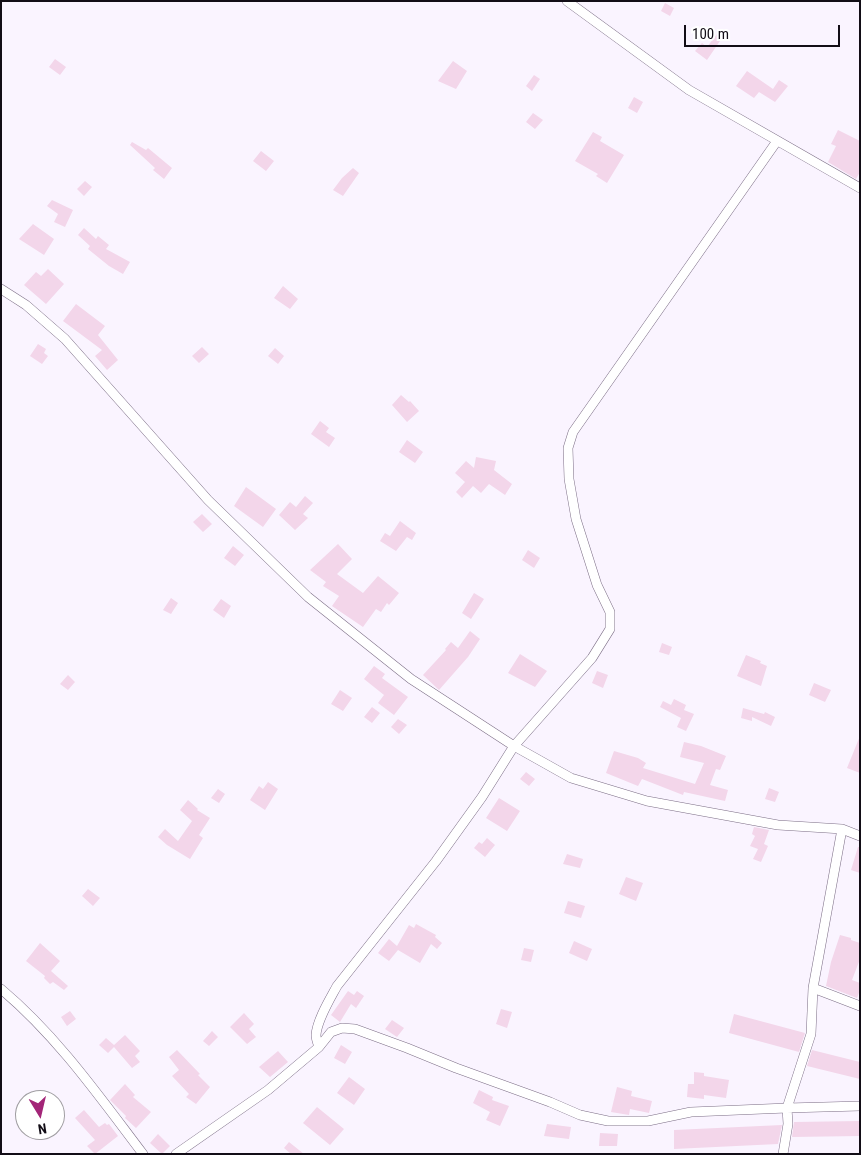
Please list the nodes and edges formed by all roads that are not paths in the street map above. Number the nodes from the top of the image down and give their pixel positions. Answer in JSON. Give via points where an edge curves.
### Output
{"nodes":[{"id":1,"x":567,"y":1,"type":"edge"},
{"id":2,"x":777,"y":141,"type":"junction"},
{"id":3,"x":860,"y":188,"type":"edge"},
{"id":4,"x":1,"y":289,"type":"edge"},
{"id":5,"x":514,"y":746,"type":"junction"},
{"id":6,"x":842,"y":829,"type":"junction"},
{"id":7,"x":860,"y":836,"type":"edge"},
{"id":8,"x":813,"y":988,"type":"junction"},
{"id":9,"x":1,"y":989,"type":"edge"},
{"id":10,"x":860,"y":1006,"type":"edge"},
{"id":11,"x":319,"y":1047,"type":"junction"},
{"id":12,"x":860,"y":1106,"type":"edge"},
{"id":13,"x":787,"y":1108,"type":"junction"},
{"id":14,"x":143,"y":1154,"type":"edge"},
{"id":15,"x":176,"y":1154,"type":"edge"},
{"id":16,"x":783,"y":1154,"type":"edge"}],
"edges":[{"from":1,"to":2,"type":"street","via":[[690,90]]},
{"from":2,"to":3,"type":"street"},
{"from":2,"to":5,"type":"street","via":[[573,432],[568,448],[569,479],[576,520],[597,585],[610,612],[610,629],[592,658]]},
{"from":4,"to":5,"type":"street","via":[[26,305],[65,339],[208,500],[308,597],[411,679]]},
{"from":5,"to":6,"type":"street","via":[[572,778],[647,801],[778,825]]},
{"from":5,"to":11,"type":"street","via":[[436,861],[337,986],[318,1028]]},
{"from":6,"to":7,"type":"street"},
{"from":6,"to":8,"type":"street"},
{"from":8,"to":10,"type":"street"},
{"from":8,"to":13,"type":"street","via":[[810,1034]]},
{"from":9,"to":14,"type":"street","via":[[57,1044]]},
{"from":11,"to":13,"type":"street","via":[[330,1032],[342,1028],[355,1030],[580,1115],[608,1121],[648,1122],[691,1112]]},
{"from":11,"to":15,"type":"street","via":[[268,1090]]},
{"from":12,"to":13,"type":"street"},
{"from":13,"to":16,"type":"street"}]}
